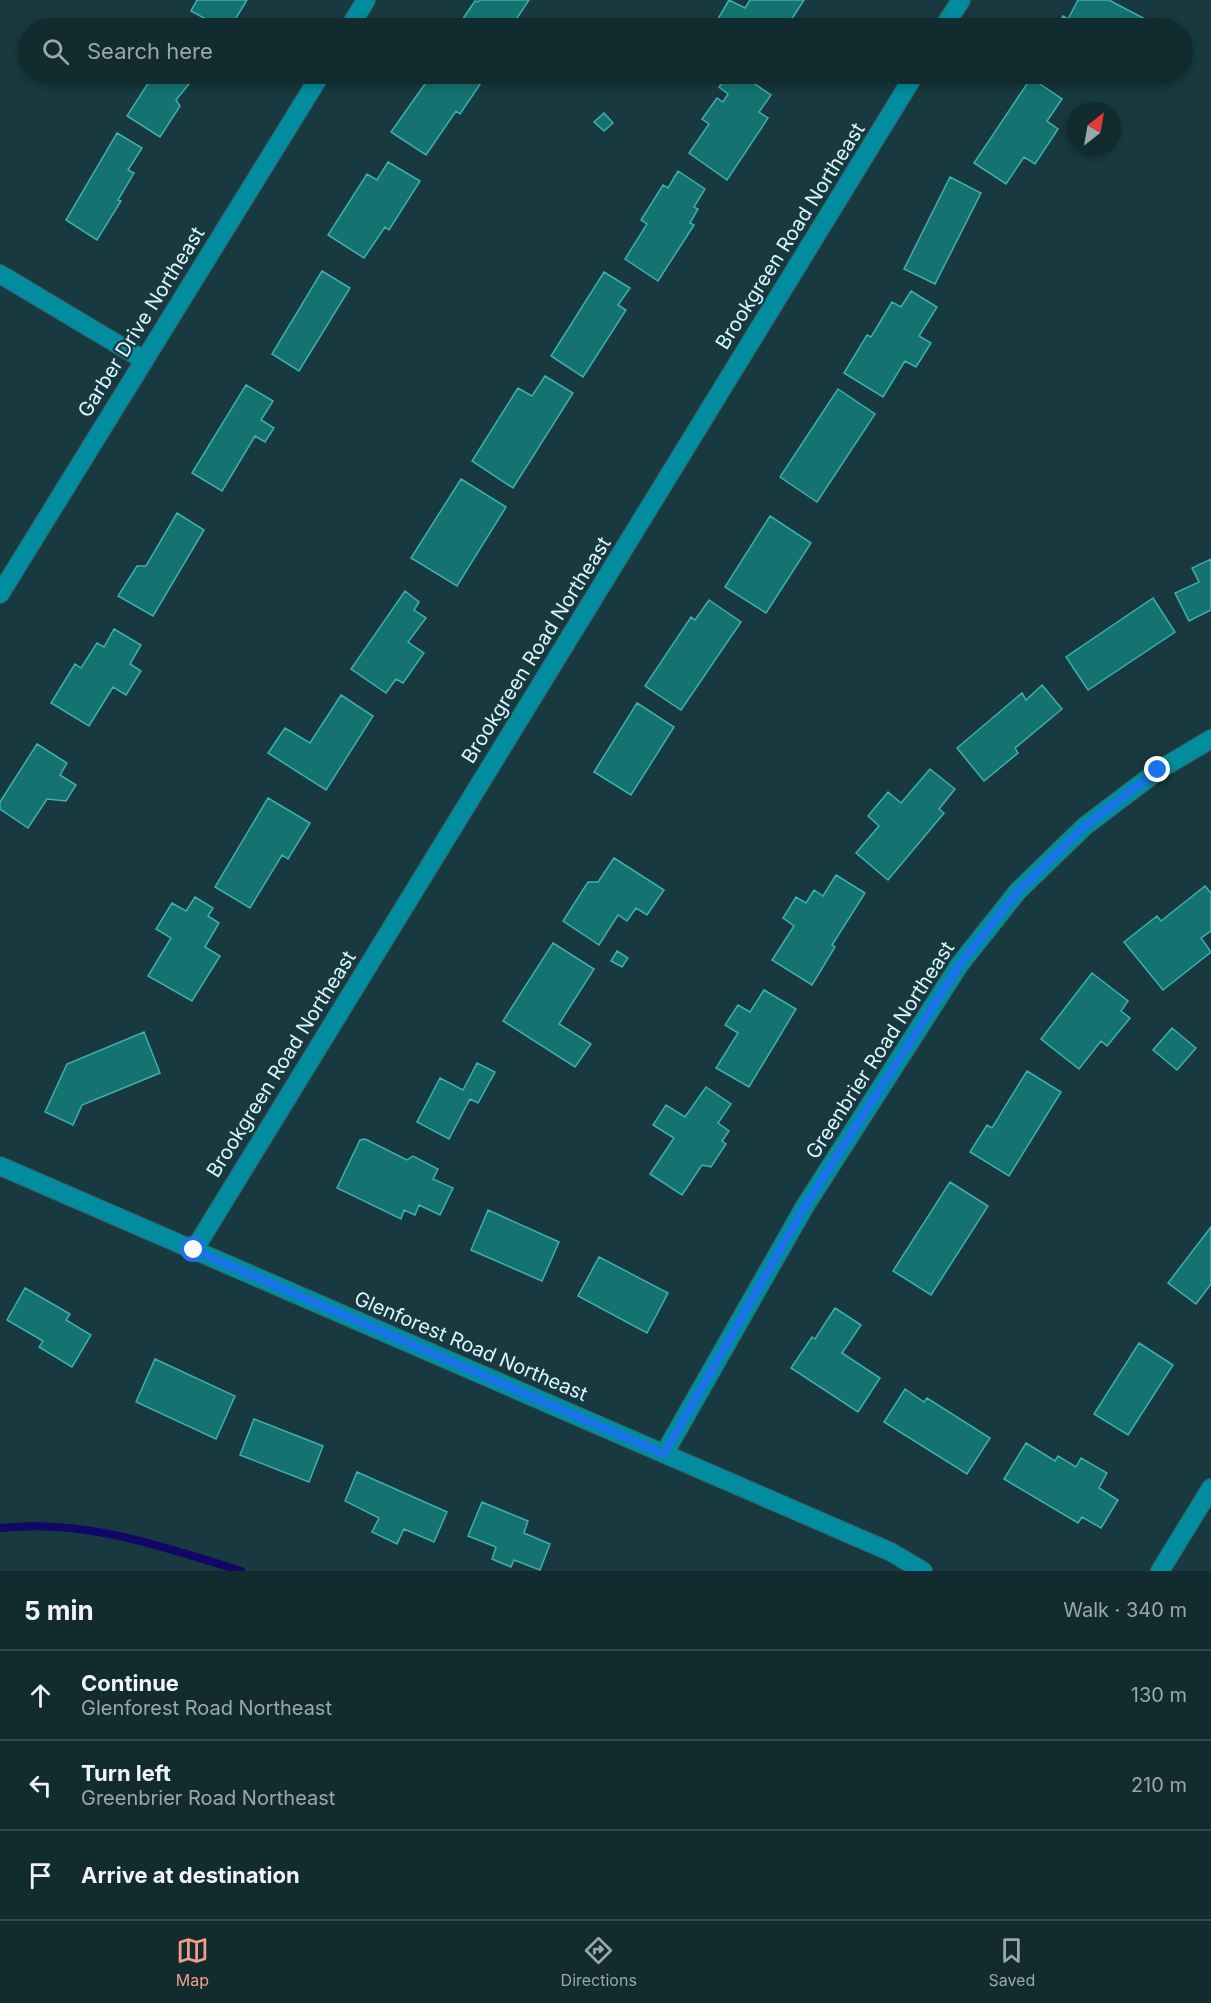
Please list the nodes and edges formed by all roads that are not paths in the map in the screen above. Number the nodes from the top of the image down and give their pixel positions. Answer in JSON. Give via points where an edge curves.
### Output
{"nodes":[{"id":1,"x":366,"y":0,"type":"edge"},
{"id":2,"x":960,"y":0,"type":"edge"},
{"id":3,"x":355,"y":18,"type":"edge"},
{"id":4,"x":949,"y":18,"type":"edge"},
{"id":5,"x":315,"y":84,"type":"edge"},
{"id":6,"x":909,"y":84,"type":"edge"},
{"id":7,"x":0,"y":274,"type":"edge"},
{"id":8,"x":144,"y":360,"type":"junction"},
{"id":9,"x":0,"y":594,"type":"edge"},
{"id":10,"x":1211,"y":739,"type":"edge"},
{"id":11,"x":0,"y":1166,"type":"edge"},
{"id":12,"x":194,"y":1250,"type":"junction"},
{"id":13,"x":664,"y":1454,"type":"junction"},
{"id":14,"x":1211,"y":1488,"type":"edge"},
{"id":15,"x":922,"y":1571,"type":"edge"},
{"id":16,"x":1160,"y":1571,"type":"edge"}],
"edges":[{"from":1,"to":3,"type":"street"},
{"from":2,"to":4,"type":"street"},
{"from":5,"to":8,"type":"street","name":"Garber Drive Northeast"},
{"from":6,"to":12,"type":"street","name":"Brookgreen Road Northeast"},
{"from":7,"to":8,"type":"street"},
{"from":8,"to":9,"type":"street","name":"Garber Drive Northeast"},
{"from":10,"to":13,"type":"street","name":"Greenbrier Road Northeast","via":[[1158,770],[1085,826],[1018,891],[960,964],[805,1206]]},
{"from":11,"to":12,"type":"street","name":"Glenforest Road Northeast"},
{"from":12,"to":13,"type":"street","name":"Glenforest Road Northeast"},
{"from":13,"to":15,"type":"street","name":"Glenforest Road Northeast","via":[[891,1552]]},
{"from":14,"to":16,"type":"street"}]}
